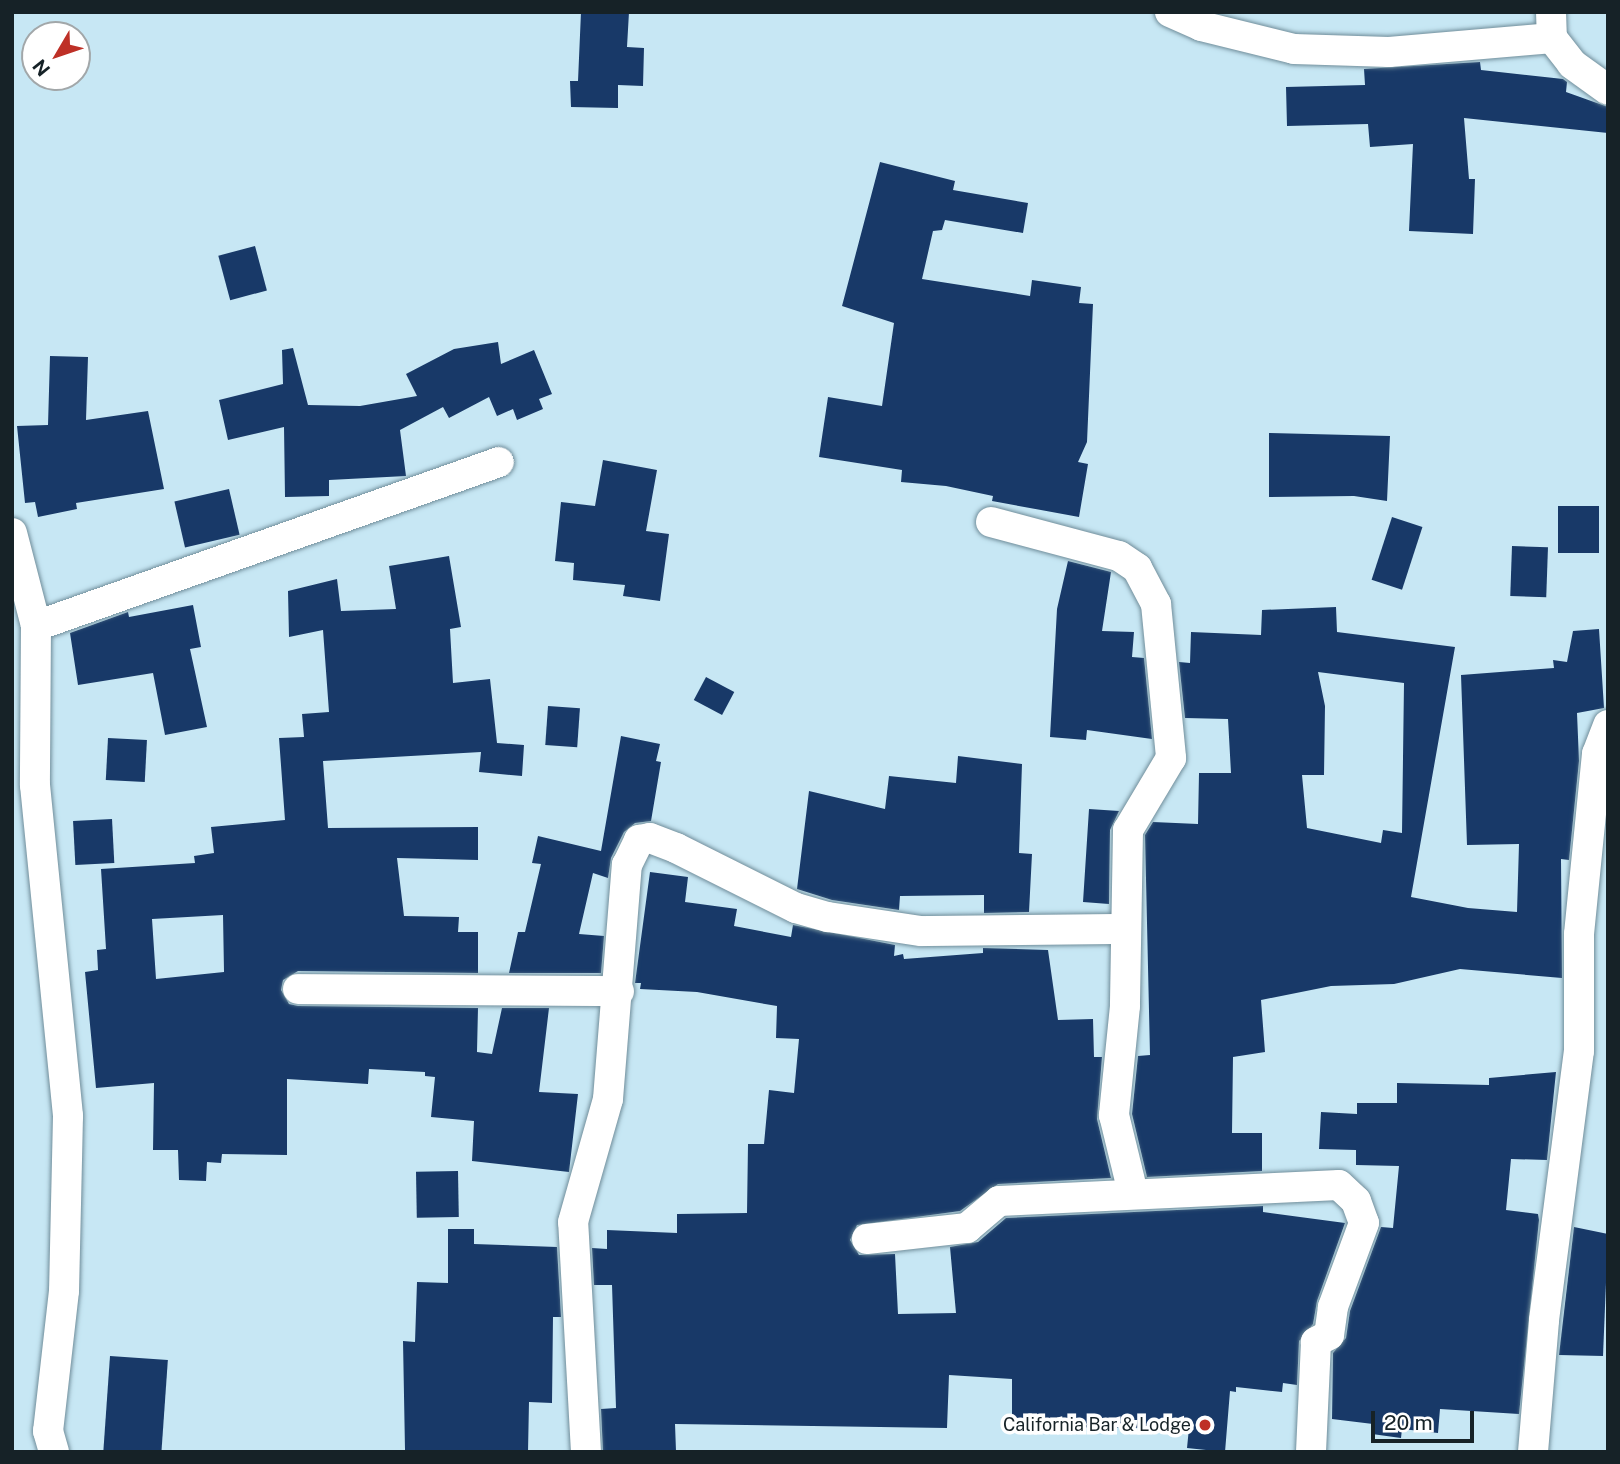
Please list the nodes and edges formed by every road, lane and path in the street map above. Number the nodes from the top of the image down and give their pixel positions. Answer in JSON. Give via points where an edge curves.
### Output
{"nodes":[{"id":1,"x":1170,"y":12,"type":"edge"},
{"id":2,"x":1552,"y":25,"type":"edge"},
{"id":3,"x":1608,"y":89,"type":"edge"},
{"id":4,"x":499,"y":462,"type":"dead end"},
{"id":5,"x":991,"y":522,"type":"dead end"},
{"id":6,"x":12,"y":533,"type":"edge"},
{"id":7,"x":36,"y":626,"type":"junction"},
{"id":8,"x":1608,"y":725,"type":"edge"},
{"id":9,"x":1124,"y":929,"type":"junction"},
{"id":10,"x":298,"y":989,"type":"dead end"},
{"id":11,"x":619,"y":991,"type":"junction"},
{"id":12,"x":1133,"y":1193,"type":"junction"},
{"id":13,"x":867,"y":1239,"type":"dead end"},
{"id":14,"x":45,"y":1445,"type":"edge"},
{"id":15,"x":586,"y":1452,"type":"edge"},
{"id":16,"x":1311,"y":1452,"type":"edge"},
{"id":17,"x":1534,"y":1452,"type":"edge"}],
"edges":[{"from":1,"to":2,"type":"street","via":[[1213,30],[1294,49],[1389,52]]},
{"from":2,"to":3,"type":"street","via":[[1572,64]]},
{"from":4,"to":7,"type":"street"},
{"from":5,"to":9,"type":"street","via":[[1118,556],[1136,568],[1156,604],[1171,758],[1128,830]]},
{"from":6,"to":7,"type":"street"},
{"from":7,"to":14,"type":"street","via":[[35,785],[68,1116],[64,1291]]},
{"from":8,"to":17,"type":"street","via":[[1597,754],[1579,934],[1579,1051],[1544,1320]]},
{"from":9,"to":11,"type":"street","via":[[921,930],[828,917],[796,908],[650,838],[639,840],[626,865]]},
{"from":9,"to":12,"type":"street","via":[[1125,1006],[1114,1115]]},
{"from":10,"to":11,"type":"street"},
{"from":11,"to":15,"type":"street","via":[[608,1099],[573,1222]]},
{"from":12,"to":13,"type":"street","via":[[999,1202],[967,1228]]},
{"from":12,"to":16,"type":"street","via":[[1317,1184],[1339,1185],[1356,1201],[1364,1223],[1333,1307],[1329,1335],[1316,1342]]}]}
